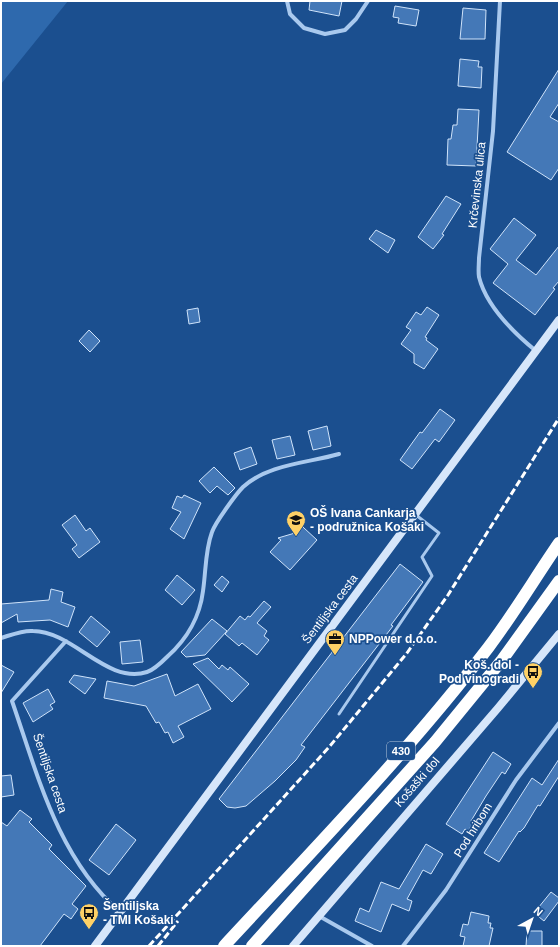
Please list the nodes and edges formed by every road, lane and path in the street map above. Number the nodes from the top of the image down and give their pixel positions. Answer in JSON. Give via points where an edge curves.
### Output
{"nodes":[{"id":1,"x":286,"y":1,"type":"edge"},
{"id":2,"x":368,"y":1,"type":"edge"},
{"id":3,"x":500,"y":1,"type":"edge"},
{"id":4,"x":559,"y":320,"type":"edge"},
{"id":5,"x":536,"y":351,"type":"junction"},
{"id":6,"x":339,"y":454,"type":"dead end"},
{"id":7,"x":415,"y":514,"type":"junction"},
{"id":8,"x":559,"y":542,"type":"edge"},
{"id":9,"x":559,"y":581,"type":"edge"},
{"id":10,"x":559,"y":634,"type":"edge"},
{"id":11,"x":1,"y":638,"type":"edge"},
{"id":12,"x":66,"y":641,"type":"junction"},
{"id":13,"x":339,"y":714,"type":"dead end"},
{"id":14,"x":559,"y":724,"type":"edge"},
{"id":15,"x":120,"y":912,"type":"junction"},
{"id":16,"x":319,"y":916,"type":"junction"},
{"id":17,"x":95,"y":946,"type":"edge"},
{"id":18,"x":224,"y":946,"type":"edge"},
{"id":19,"x":252,"y":946,"type":"edge"},
{"id":20,"x":293,"y":946,"type":"edge"},
{"id":21,"x":372,"y":946,"type":"edge"},
{"id":22,"x":403,"y":946,"type":"edge"}],
"edges":[{"from":1,"to":2,"type":"street","via":[[290,14],[304,28],[325,34],[345,30]]},
{"from":3,"to":5,"type":"street","name":"Krčevinska ulica","via":[[493,131],[479,275],[484,290],[498,312]]},
{"from":4,"to":5,"type":"street","name":"Šentiljska cesta"},
{"from":5,"to":7,"type":"street","name":"Šentiljska cesta"},
{"from":6,"to":12,"type":"street","via":[[277,468],[257,477],[243,488],[212,530],[199,612],[180,645],[148,672],[134,674],[119,671]]},
{"from":7,"to":13,"type":"lane","via":[[439,534],[422,557],[432,576]]},
{"from":7,"to":15,"type":"street","name":"Šentiljska cesta"},
{"from":8,"to":18,"type":"highway","number":"430","via":[[474,665],[355,803]]},
{"from":9,"to":19,"type":"highway","number":"430","via":[[502,660],[435,742]]},
{"from":10,"to":16,"type":"street","name":"Košaški dol"},
{"from":11,"to":12,"type":"street","via":[[34,630],[52,634]]},
{"from":12,"to":15,"type":"street","name":"Šentiljska cesta","via":[[12,701],[53,819],[65,843],[80,867]]},
{"from":14,"to":22,"type":"street","name":"Pod hribom","via":[[516,780],[446,890]]},
{"from":15,"to":17,"type":"street","name":"Šentiljska cesta"},
{"from":16,"to":20,"type":"street","name":"Košaški dol"},
{"from":16,"to":21,"type":"street"}]}
